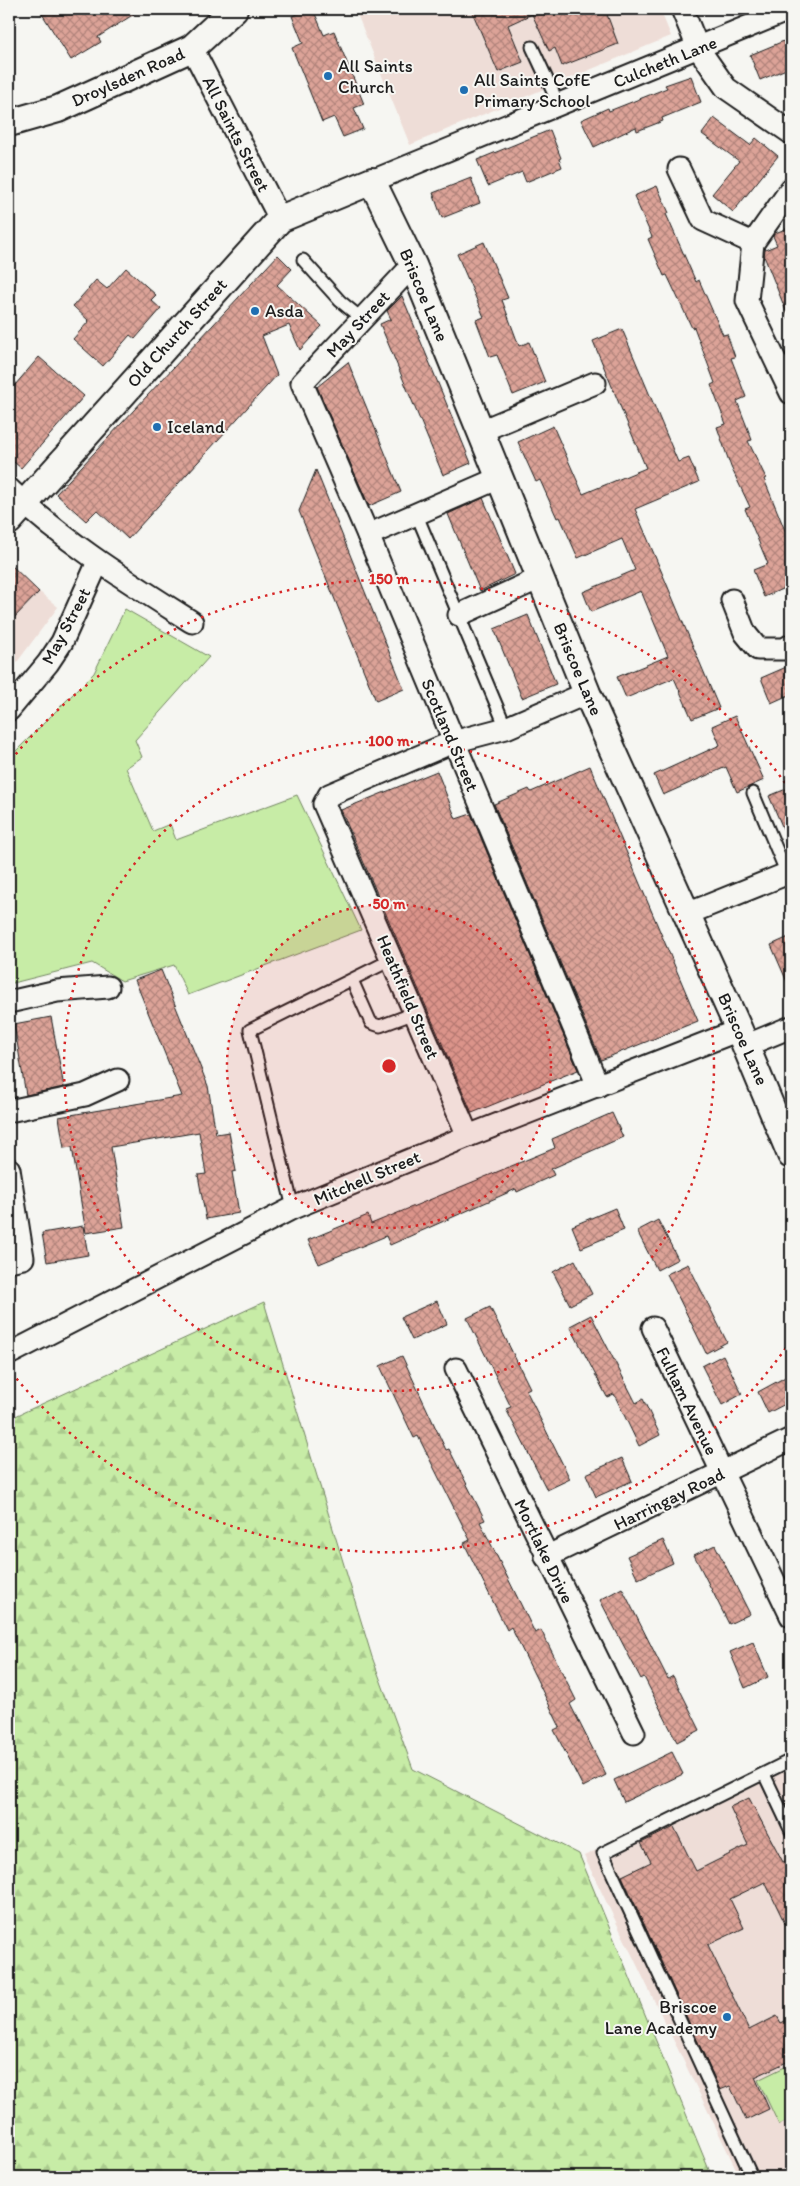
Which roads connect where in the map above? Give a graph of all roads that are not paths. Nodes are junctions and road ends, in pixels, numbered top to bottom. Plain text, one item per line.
1 (234, 9) edge
2 (682, 9) edge
3 (791, 9) edge
4 (532, 47) dead end
5 (192, 48) junction
6 (698, 48) junction
7 (558, 105) junction
8 (9, 123) edge
9 (791, 133) edge
10 (679, 170) dead end
11 (372, 181) junction
12 (791, 190) edge
13 (280, 219) junction
14 (753, 244) junction
15 (303, 260) dead end
16 (413, 265) junction
17 (362, 319) junction
18 (302, 383) joint
19 (595, 383) dead end
20 (791, 393) edge
21 (481, 431) junction
22 (500, 478) junction
23 (14, 505) edge
24 (416, 513) junction
25 (368, 534) junction
26 (98, 562) junction
27 (540, 578) junction
28 (732, 600) dead end
29 (459, 615) junction
30 (192, 622) dead end
31 (791, 645) edge
32 (587, 693) junction
33 (9, 710) edge
34 (506, 728) junction
35 (453, 742) junction
36 (753, 793) dead end
37 (789, 873) edge
38 (687, 914) junction
39 (392, 959) junction
40 (352, 980) junction
41 (108, 987) dead end
42 (9, 1002) edge
43 (415, 1013) junction
44 (791, 1027) edge
45 (742, 1038) junction
46 (118, 1080) dead end
47 (598, 1086) junction
48 (9, 1111) edge
49 (468, 1136) junction
50 (791, 1154) edge
51 (9, 1169) edge
52 (293, 1208) junction
53 (16, 1260) edge
54 (652, 1328) dead end
55 (9, 1354) edge
56 (456, 1369) dead end
57 (791, 1439) edge
58 (722, 1473) junction
59 (546, 1557) junction
60 (791, 1616) edge
61 (634, 1733) dead end
62 (791, 1760) edge
63 (764, 1774) junction
64 (791, 1831) edge
65 (752, 2177) edge

1 - 5 street, Droylsden Road
2 - 6 street
3 - 6 street, Culcheth Lane
4 - 7 lane
5 - 8 street, Droylsden Road
5 - 13 street, All Saints Street
6 - 7 street, Culcheth Lane
6 - 9 street
7 - 11 street, Culcheth Lane
10 - 14 street
11 - 13 street, Old Church Street
11 - 16 street, Briscoe Lane
12 - 14 street
13 - 23 street, Old Church Street
14 - 20 street
15 - 17 lane
16 - 17 street, May Street
16 - 21 street, Briscoe Lane
17 - 18 street, May Street
18 - 25 street, Scotland Street
19 - 21 street
21 - 22 street, Briscoe Lane
22 - 24 street
22 - 27 street, Briscoe Lane
23 - 26 street
24 - 25 street
24 - 29 lane
25 - 35 street, Scotland Street
26 - 30 street
26 - 33 street, May Street
27 - 29 street
27 - 32 street, Briscoe Lane
28 - 31 street
29 - 34 lane
32 - 34 street
32 - 38 street, Briscoe Lane
34 - 35 street
35 - 39 street, Heathfield Street
35 - 47 street, Scotland Street
36 - 37 lane
37 - 38 street
38 - 45 street, Briscoe Lane
39 - 40 lane
39 - 43 street, Heathfield Street
40 - 43 lane
40 - 52 lane
41 - 42 street
43 - 49 street, Heathfield Street
44 - 45 street, Mitchell Street
45 - 47 street, Mitchell Street
45 - 50 street, Briscoe Lane
46 - 48 street
47 - 49 street, Mitchell Street
49 - 52 street, Mitchell Street
51 - 53 street
52 - 55 street, Mitchell Street
54 - 58 street, Fulham Avenue
56 - 59 street, Mortlake Drive
57 - 58 street, Harringay Road
58 - 59 street, Harringay Road
58 - 60 street, Fulham Avenue
59 - 61 street, Mortlake Drive
62 - 63 lane
63 - 64 lane
63 - 65 lane

